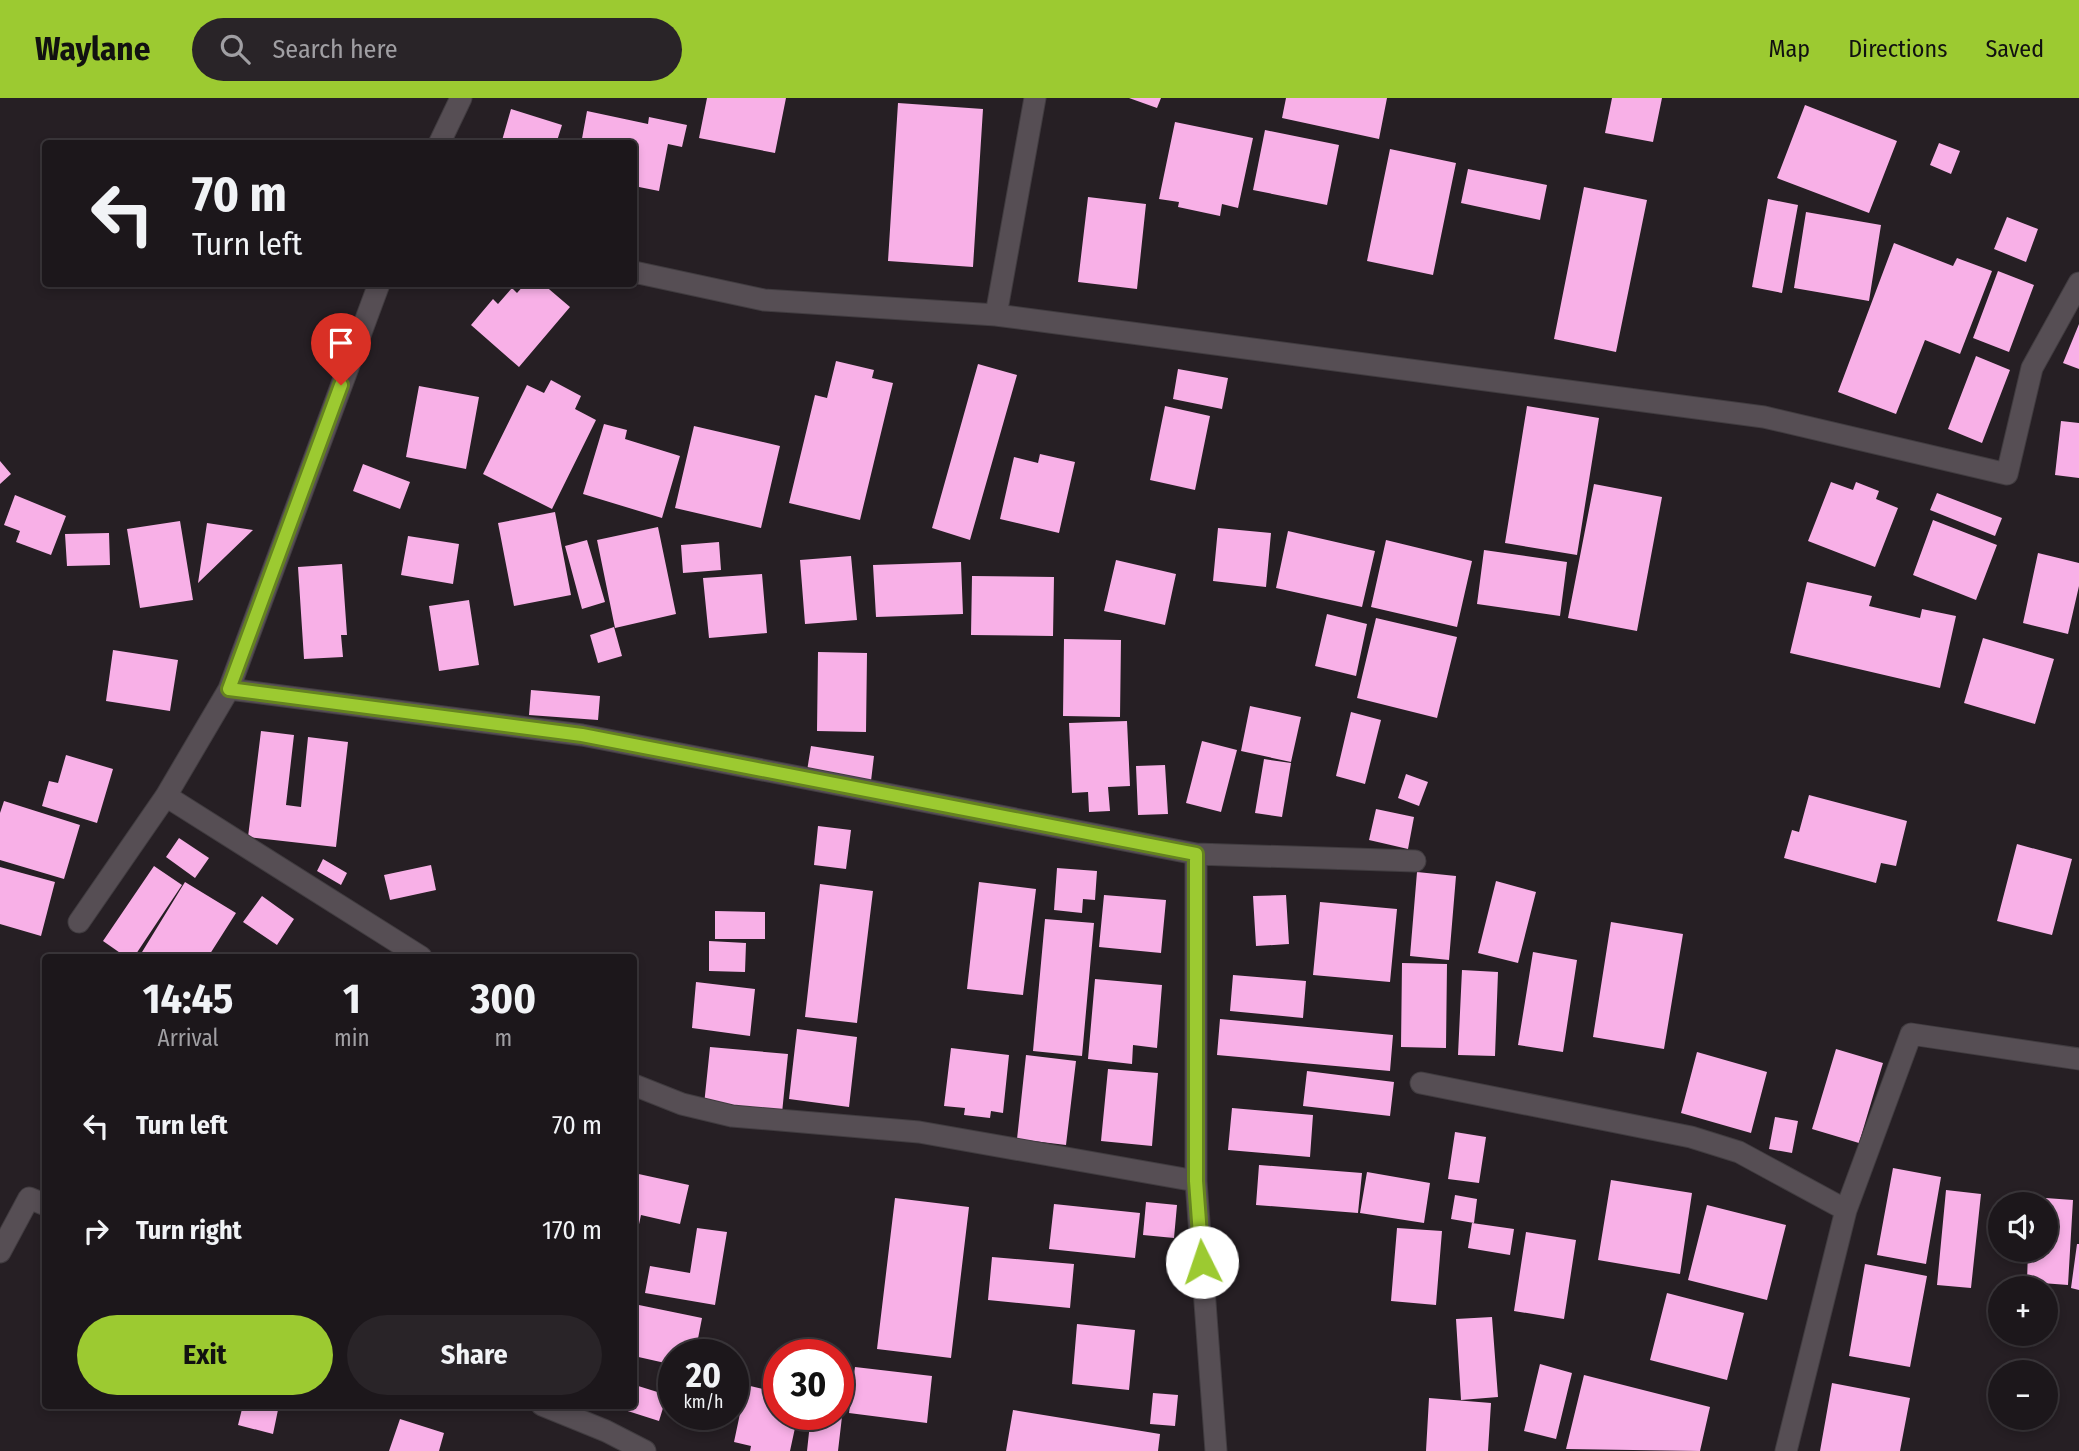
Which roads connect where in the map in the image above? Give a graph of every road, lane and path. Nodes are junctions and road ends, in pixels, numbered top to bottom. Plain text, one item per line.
1 (461, 98) edge
2 (1035, 98) edge
3 (441, 140) edge
4 (637, 273) edge
5 (2079, 283) edge
6 (378, 287) edge
7 (996, 315) junction
8 (229, 689) junction
9 (166, 796) junction
10 (1196, 854) junction
11 (1415, 861) dead end
12 (79, 922) dead end
13 (416, 954) edge
14 (2079, 1059) edge
15 (1421, 1083) dead end
16 (637, 1086) edge
17 (1196, 1181) junction
18 (42, 1203) edge
19 (1846, 1210) junction
20 (0, 1252) edge
21 (552, 1409) edge
22 (645, 1451) edge
23 (1216, 1451) edge
24 (1786, 1451) edge

1 - 3 street
2 - 7 street
4 - 7 street
5 - 7 street
6 - 8 street
8 - 9 street
8 - 10 street
9 - 12 street
9 - 13 street
10 - 11 street
10 - 17 street
14 - 19 street
15 - 19 street
16 - 17 street
17 - 23 street
18 - 20 street
19 - 24 street
21 - 22 street

